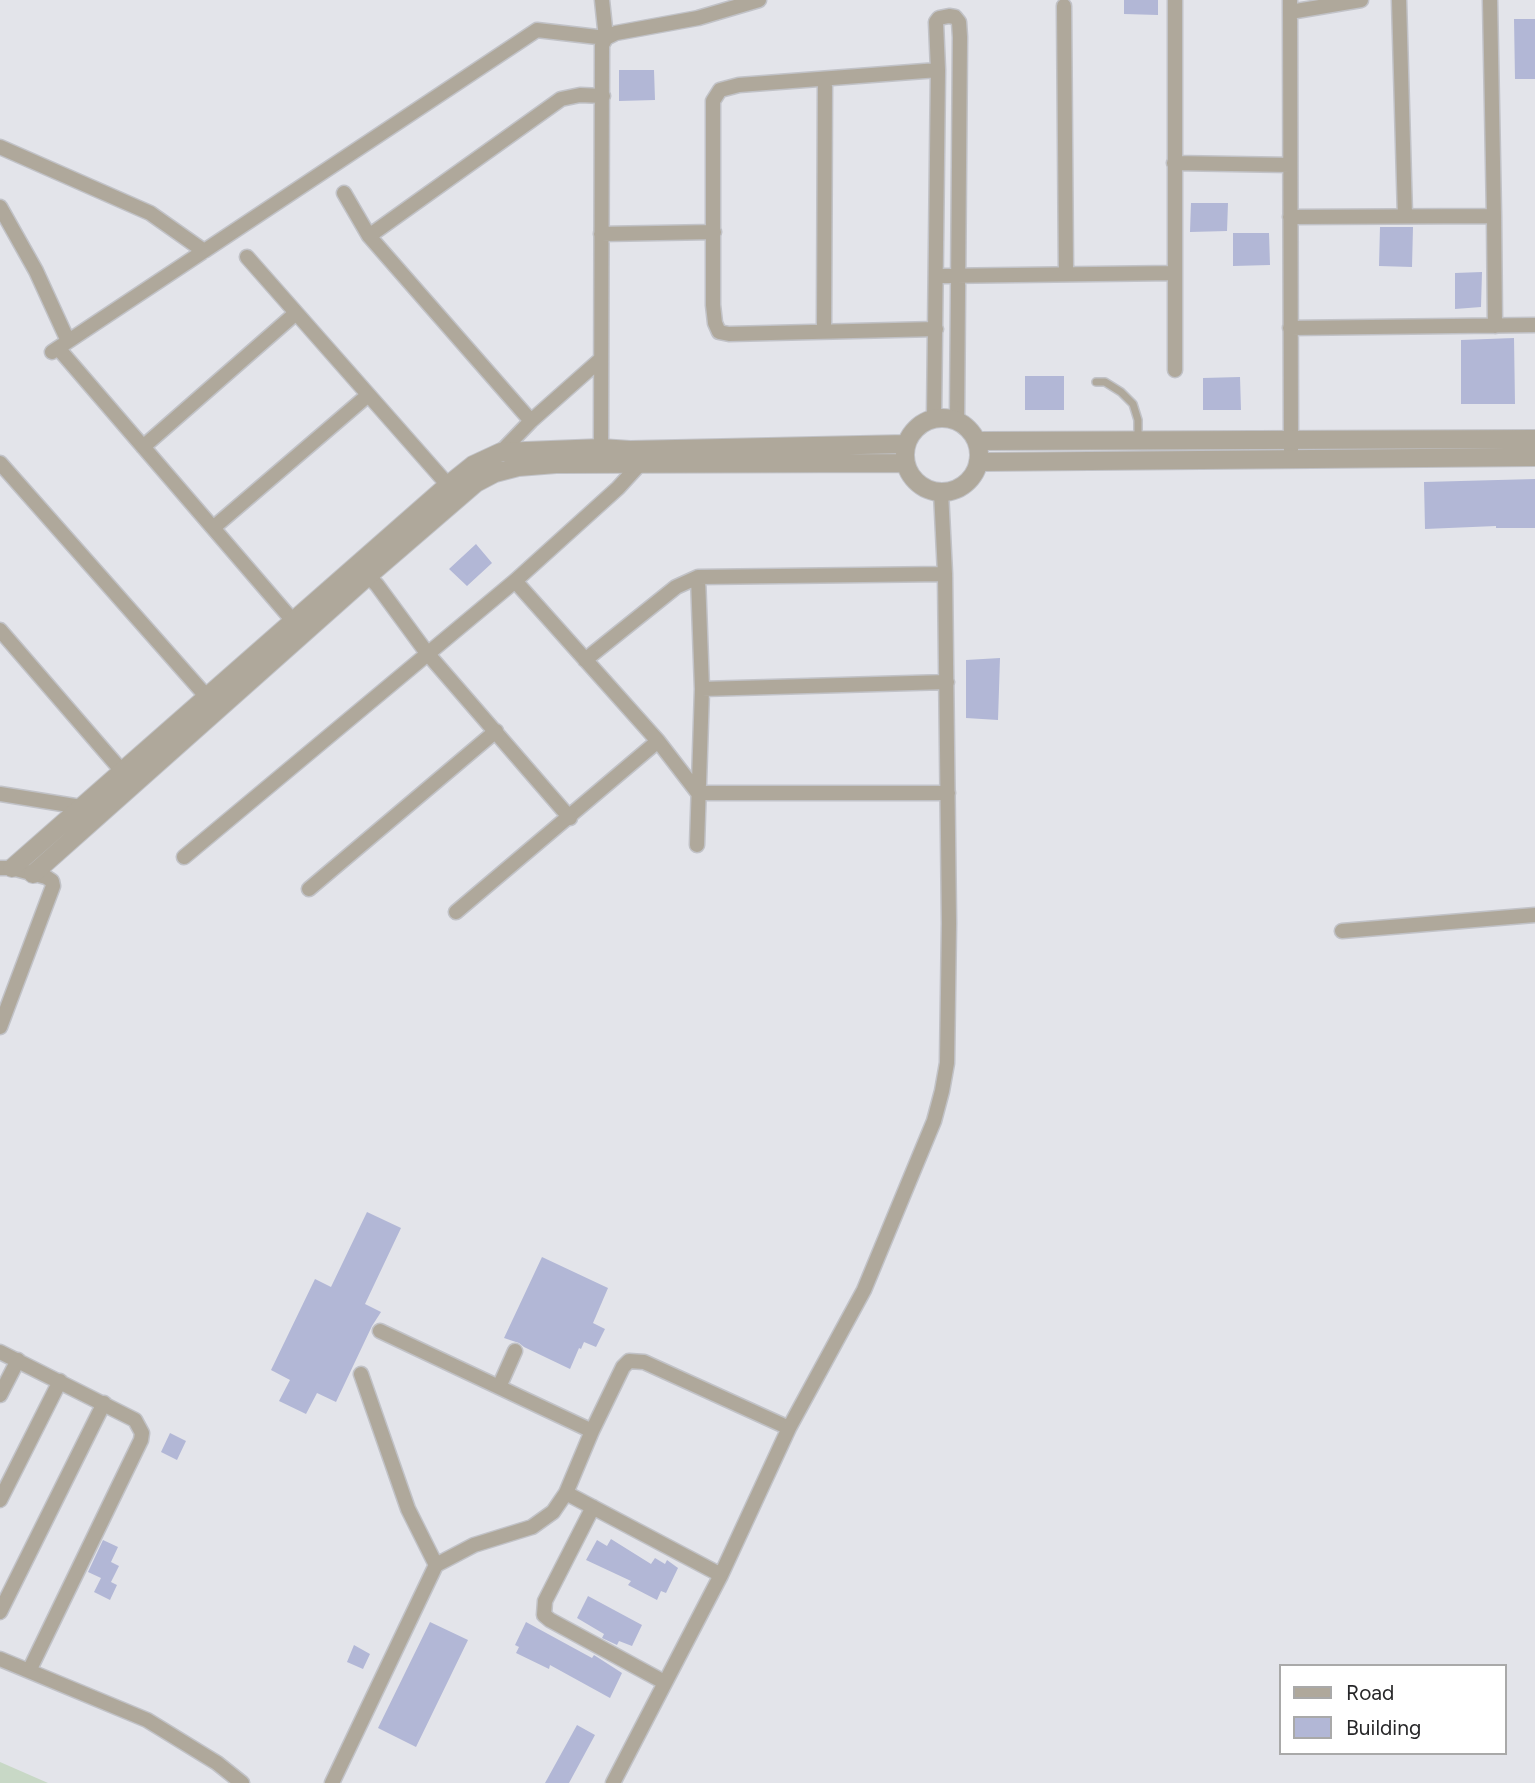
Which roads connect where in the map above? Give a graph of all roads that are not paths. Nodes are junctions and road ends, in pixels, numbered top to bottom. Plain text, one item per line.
1 (602, 0) edge
2 (759, 0) edge
3 (1175, 0) edge
4 (1361, 0) edge
5 (1399, 0) edge
6 (1490, 0) edge
7 (1064, 6) dead end
8 (1290, 6) edge
9 (606, 38) junction
10 (937, 70) junction
11 (825, 79) junction
12 (603, 96) junction
13 (0, 147) edge
14 (1174, 163) junction
15 (1290, 165) junction
16 (344, 193) dead end
17 (0, 207) edge
18 (1405, 216) junction
19 (1494, 216) junction
20 (1290, 217) junction
21 (713, 232) junction
22 (601, 234) junction
23 (369, 236) junction
24 (204, 251) junction
25 (247, 257) dead end
26 (1175, 273) junction
27 (1066, 274) junction
28 (936, 276) junction
29 (959, 276) junction
30 (296, 313) junction
31 (1535, 325) edge
32 (1495, 326) junction
33 (1290, 328) junction
34 (936, 329) junction
35 (824, 330) junction
36 (60, 347) junction
37 (601, 359) junction
38 (1175, 370) dead end
39 (1096, 382) dead end
40 (368, 396) junction
41 (934, 419) junction
42 (531, 421) junction
43 (957, 421) junction
44 (1535, 439) edge
45 (977, 441) junction
46 (1138, 441) junction
47 (906, 444) junction
48 (143, 447) junction
49 (601, 448) junction
50 (1291, 449) junction
51 (1487, 449) junction
52 (501, 452) junction
53 (1535, 457) edge
54 (978, 462) junction
55 (0, 463) edge
56 (906, 463) junction
57 (639, 465) junction
58 (505, 471) junction
59 (449, 485) junction
60 (941, 492) junction
61 (213, 528) junction
62 (945, 574) junction
63 (368, 576) junction
64 (698, 577) junction
65 (515, 581) junction
66 (294, 622) junction
67 (0, 630) edge
68 (427, 653) junction
69 (585, 660) junction
70 (947, 682) junction
71 (702, 689) junction
72 (207, 697) junction
73 (496, 731) junction
74 (658, 741) junction
75 (121, 771) junction
76 (698, 793) junction
77 (948, 793) junction
78 (0, 794) edge
79 (81, 807) junction
80 (99, 815) junction
81 (570, 817) junction
82 (697, 845) dead end
83 (184, 857) dead end
84 (6, 868) edge
85 (33, 874) junction
86 (310, 889) dead end
87 (456, 912) dead end
88 (1535, 915) edge
89 (1342, 932) dead end
90 (0, 1024) edge
91 (380, 1331) dead end
92 (515, 1351) dead end
93 (0, 1352) edge
94 (18, 1360) junction
95 (361, 1374) dead end
96 (60, 1381) junction
97 (499, 1387) junction
98 (0, 1395) edge
99 (104, 1403) junction
100 (789, 1428) junction
101 (592, 1431) junction
102 (566, 1493) junction
103 (0, 1500) edge
104 (593, 1507) junction
105 (436, 1565) junction
106 (721, 1575) junction
107 (0, 1612) edge
108 (0, 1659) edge
109 (29, 1671) junction
110 (664, 1682) junction
111 (242, 1783) edge
112 (332, 1783) edge
113 (613, 1783) edge

1 - 9 street
2 - 9 street
3 - 14 street
4 - 8 street
5 - 18 street
6 - 19 street
7 - 27 street
8 - 15 street
9 - 12 street
9 - 24 street
10 - 11 street
10 - 28 street
10 - 29 street
11 - 21 street
11 - 35 street
12 - 22 street
12 - 23 street
13 - 24 street
14 - 15 street
14 - 26 street
15 - 20 street
16 - 23 street
17 - 36 street
18 - 19 street
18 - 20 street
19 - 32 street
20 - 33 street
21 - 22 street
21 - 35 street
22 - 37 street
23 - 42 street
24 - 36 street
25 - 30 street
26 - 27 street
26 - 38 street
27 - 29 street
28 - 29 street
28 - 34 street
29 - 43 street
30 - 40 street
30 - 48 street
31 - 32 street
32 - 33 street
33 - 50 street
34 - 35 street
34 - 41 street
36 - 48 street
37 - 42 street
37 - 49 street
39 - 46 lane
40 - 59 street
40 - 61 street
41 - 43 street
41 - 47 street
42 - 52 street
43 - 45 street
44 - 51 street
45 - 46 street
45 - 54 street
46 - 50 street
47 - 49 street
47 - 56 street
48 - 61 street
49 - 52 street
50 - 51 street
50 - 54 street
51 - 53 street
52 - 58 street
52 - 59 street
54 - 60 street
55 - 72 street
56 - 57 street
56 - 60 street
57 - 58 street
57 - 65 street
58 - 63 street
59 - 66 street
60 - 62 street
61 - 66 street
62 - 64 street
62 - 70 street
63 - 68 street
63 - 80 street
64 - 69 street
64 - 71 street
65 - 68 street
65 - 69 street
66 - 72 street
67 - 75 street
68 - 73 street
68 - 83 street
69 - 74 street
70 - 71 street
70 - 77 street
71 - 76 street
72 - 75 street
73 - 81 street
73 - 86 street
74 - 76 street
74 - 81 street
75 - 79 street
76 - 77 street
76 - 82 street
77 - 100 street
78 - 79 street
79 - 80 street
79 - 84 street
80 - 85 street
81 - 87 street
84 - 85 street
85 - 90 street
88 - 89 street
91 - 97 street
92 - 97 street
93 - 94 street
94 - 96 street
94 - 98 street
95 - 105 street
96 - 99 street
96 - 103 street
97 - 101 street
99 - 107 street
99 - 109 street
100 - 101 street
100 - 106 street
101 - 102 street
102 - 104 street
102 - 105 street
104 - 106 street
104 - 110 street
105 - 112 street
106 - 110 street
108 - 109 street
109 - 111 street
110 - 113 street

